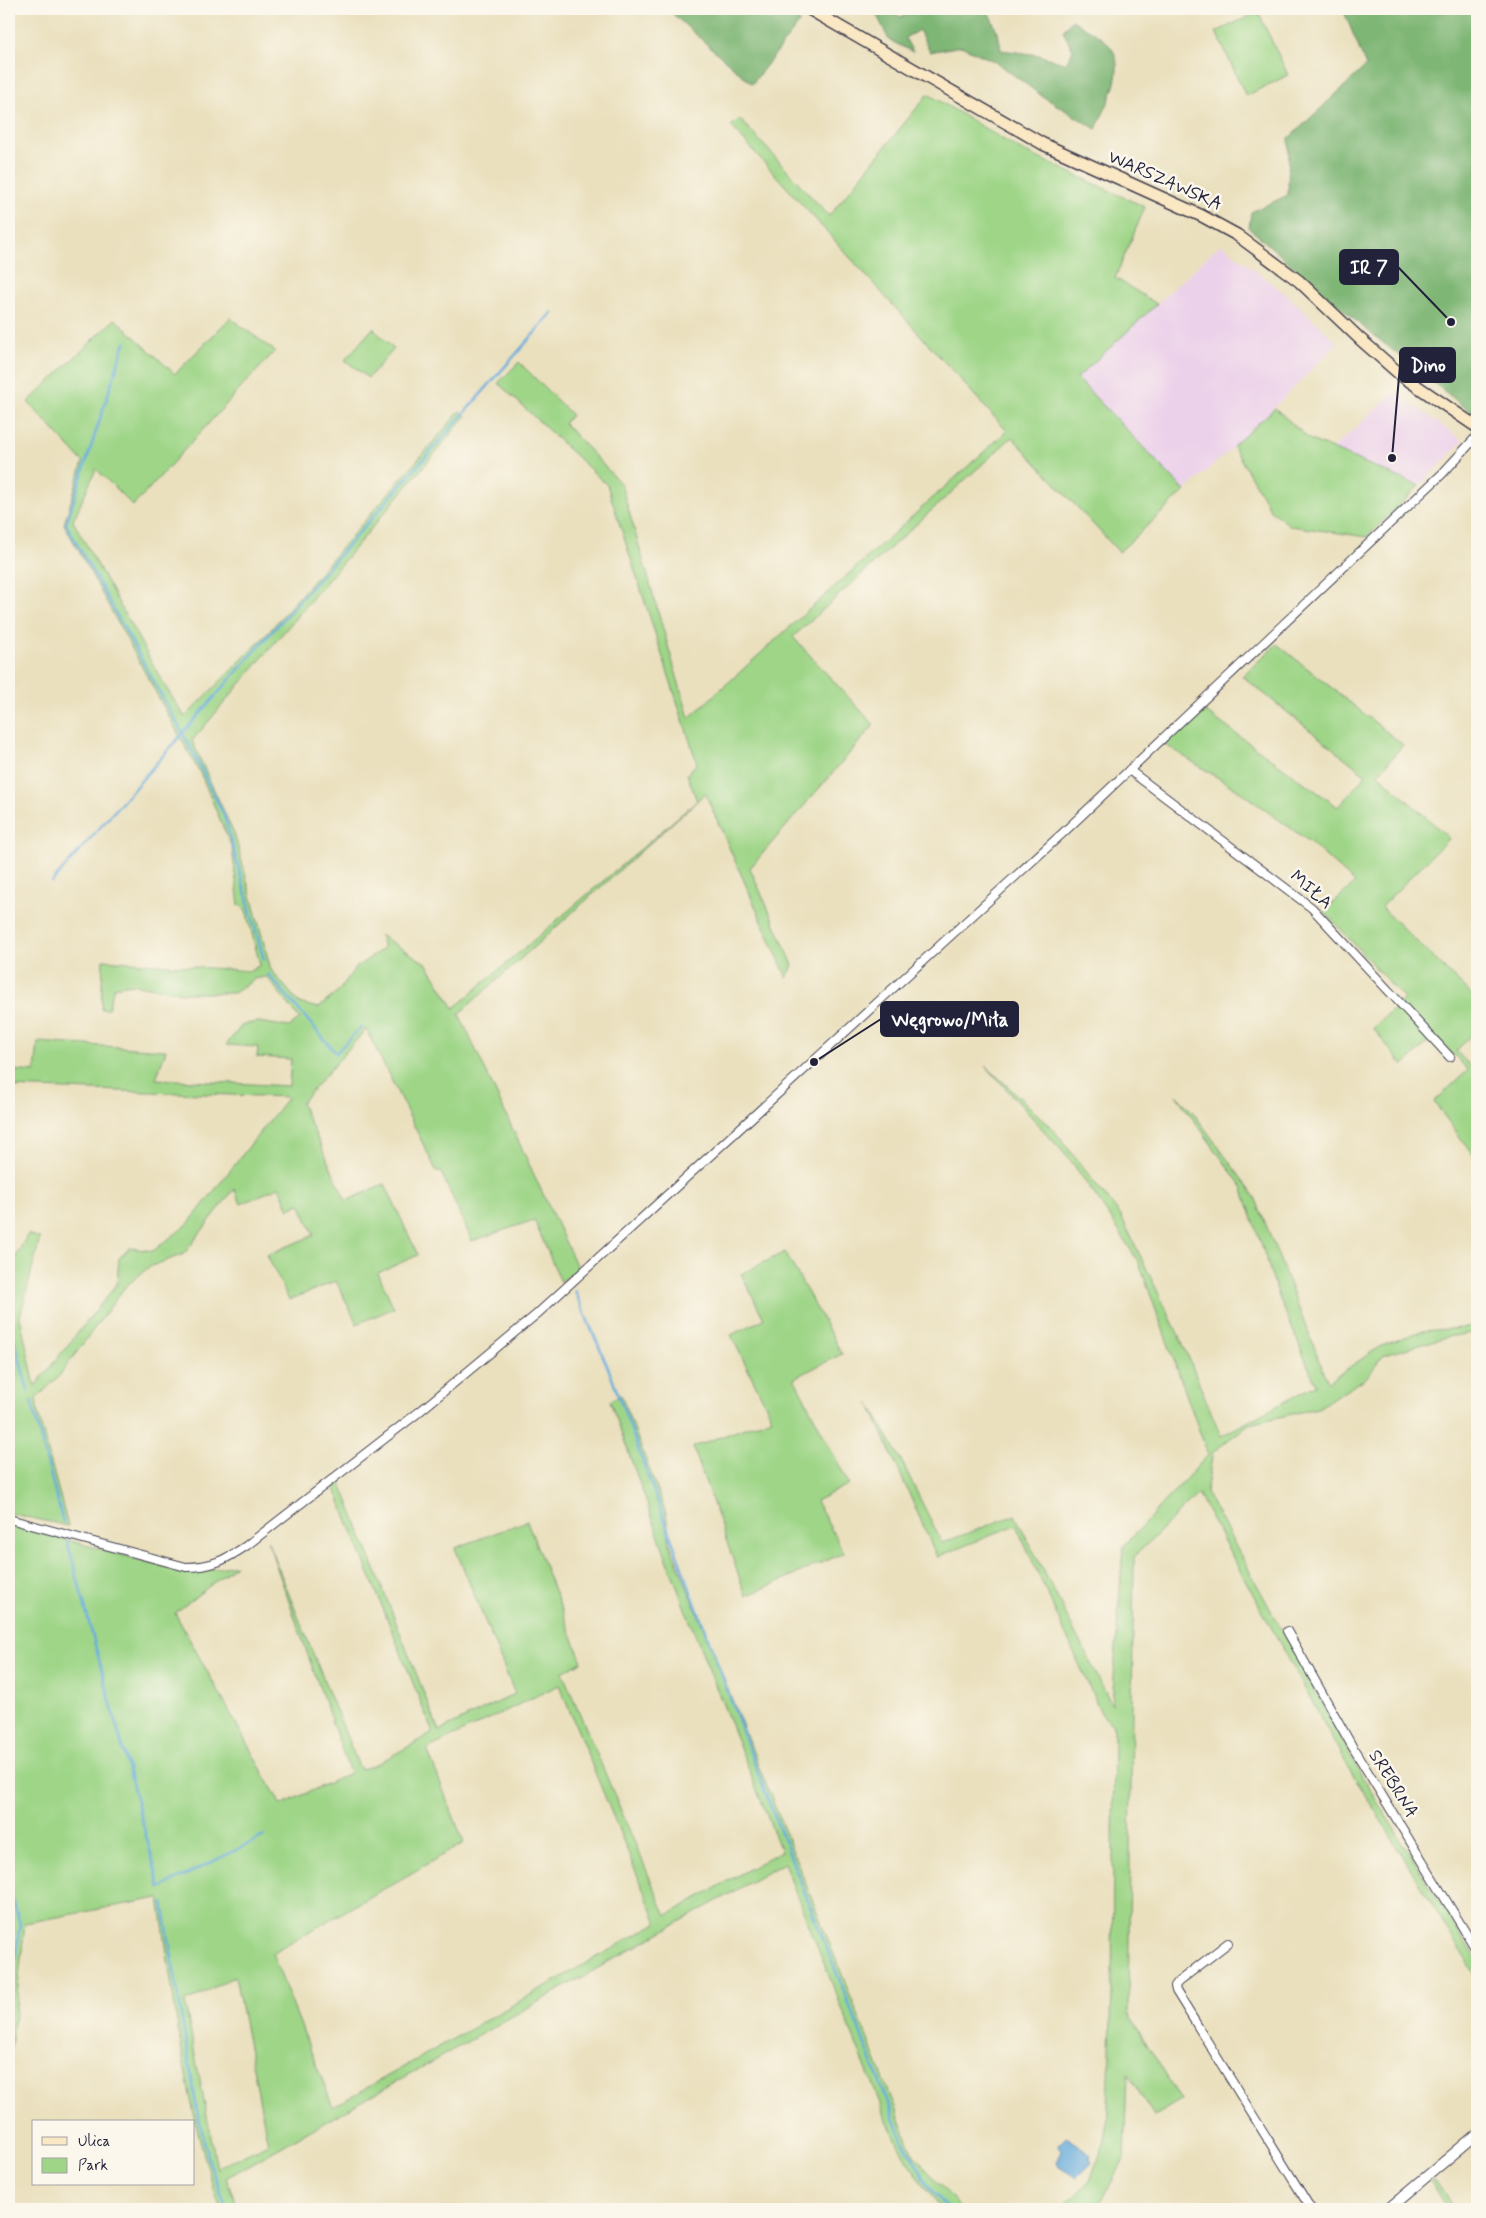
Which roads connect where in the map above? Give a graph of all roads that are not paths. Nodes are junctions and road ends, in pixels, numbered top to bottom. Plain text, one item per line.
1 (809, 9) edge
2 (1477, 427) edge
3 (1477, 436) edge
4 (1129, 770) junction
5 (1450, 1057) dead end
6 (9, 1519) edge
7 (1287, 1631) dead end
8 (1228, 1943) dead end
9 (1477, 1951) edge
10 (1477, 2134) edge
11 (1311, 2209) edge
12 (1388, 2209) edge

1 - 2 main road, WARSZAWSKA
3 - 4 street
4 - 5 street, MIŁA
4 - 6 street
7 - 9 street, SREBRNA
8 - 11 street
10 - 12 street

